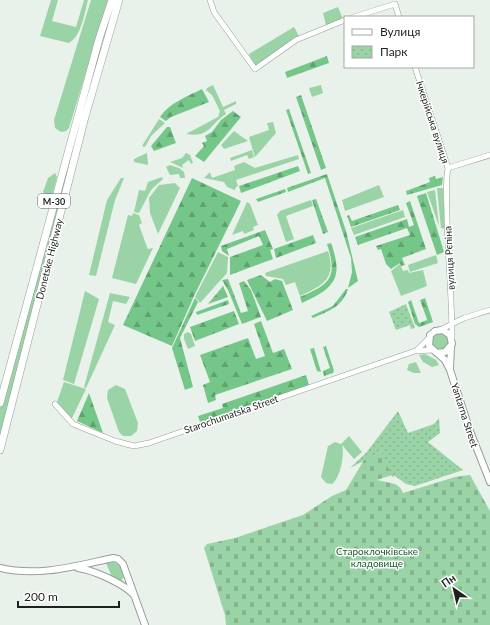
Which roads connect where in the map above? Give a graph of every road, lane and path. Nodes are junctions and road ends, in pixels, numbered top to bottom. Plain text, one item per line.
1 (112, 0) edge
2 (119, 0) edge
3 (210, 0) edge
4 (357, 16) edge
5 (399, 16) edge
6 (344, 20) edge
7 (415, 68) edge
8 (490, 155) edge
9 (448, 168) junction
10 (447, 177) joint
11 (490, 310) edge
12 (453, 324) junction
13 (440, 330) junction
14 (429, 338) junction
15 (452, 343) junction
16 (415, 351) junction
17 (435, 352) junction
18 (450, 370) junction
19 (0, 403) edge
20 (55, 404) dead end
21 (0, 450) edge
22 (490, 482) edge
23 (96, 563) junction
24 (76, 567) junction
25 (0, 568) edge
26 (98, 574) junction
27 (127, 575) junction
28 (117, 583) junction
29 (134, 596) junction
30 (145, 625) edge

1 - 19 highway, Donetske Highway / М-30
2 - 21 highway, Donetske Highway / М-30
3 - 6 street
4 - 5 street
7 - 9 street, Ічкерійська вулиця
8 - 9 street
9 - 10 street, Ічкерійська вулиця
10 - 12 street, вулиця Рєпіна
11 - 12 street, Starochumatska Street
12 - 13 street, Starochumatska Street
12 - 15 street, вулиця Рєпіна
13 - 14 main road, Starochumatska Street
13 - 15 main road
14 - 16 street, Starochumatska Street
14 - 17 main road
15 - 17 main road, Starochumatska Street
15 - 18 main road, Yantarna Street
16 - 17 street, Starochumatska Street
16 - 20 street, Starochumatska Street
17 - 18 main road, Yantarna Street
18 - 22 main road, Yantarna Street
23 - 24 main road
23 - 26 main road
23 - 27 main road
24 - 25 main road
24 - 26 main road
26 - 28 main road
27 - 28 main road
27 - 29 main road
28 - 29 main road
29 - 30 main road

